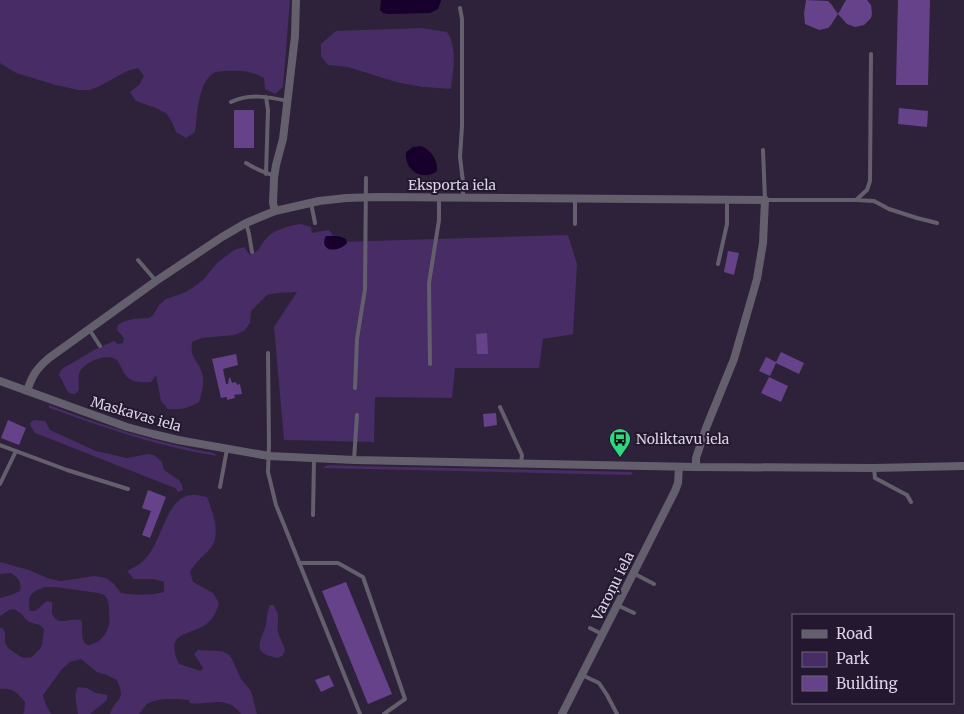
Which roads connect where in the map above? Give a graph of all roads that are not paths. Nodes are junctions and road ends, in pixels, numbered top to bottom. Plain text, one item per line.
1 (296, 0) edge
2 (460, 8) dead end
3 (871, 54) dead end
4 (266, 96) junction
5 (288, 101) junction
6 (231, 102) dead end
7 (763, 150) dead end
8 (246, 163) dead end
9 (270, 175) junction
10 (366, 178) dead end
11 (366, 198) junction
12 (439, 198) junction
13 (463, 198) junction
14 (575, 198) junction
15 (728, 199) junction
16 (765, 200) junction
17 (856, 200) junction
18 (311, 203) junction
19 (275, 211) junction
20 (246, 223) junction
21 (315, 223) dead end
22 (937, 223) dead end
23 (575, 224) dead end
24 (252, 252) dead end
25 (138, 260) dead end
26 (718, 264) dead end
27 (156, 281) junction
28 (89, 329) junction
29 (100, 346) dead end
30 (268, 353) dead end
31 (430, 364) dead end
32 (0, 382) edge
33 (355, 388) dead end
34 (27, 391) junction
35 (500, 407) dead end
36 (357, 415) dead end
37 (0, 445) edge
38 (226, 449) junction
39 (16, 451) junction
40 (269, 456) junction
41 (314, 459) junction
42 (354, 460) junction
43 (522, 464) junction
44 (964, 466) edge
45 (679, 467) junction
46 (696, 467) junction
47 (874, 468) junction
48 (0, 484) edge
49 (220, 488) dead end
50 (128, 489) dead end
51 (911, 502) dead end
52 (313, 515) dead end
53 (299, 563) junction
54 (633, 573) junction
55 (654, 584) dead end
56 (618, 605) junction
57 (634, 613) dead end
58 (590, 628) dead end
59 (602, 634) junction
60 (582, 675) junction
61 (360, 714) edge
62 (384, 714) edge
63 (562, 714) edge
64 (617, 714) edge

1 - 5 street
2 - 13 lane
3 - 17 lane
4 - 5 lane
4 - 6 lane
4 - 9 lane
5 - 9 street
7 - 16 lane
8 - 9 lane
9 - 19 street
10 - 11 lane
11 - 12 street, Eksporta iela
11 - 18 street, Eksporta iela
11 - 33 lane
12 - 13 street, Eksporta iela
12 - 31 lane
13 - 14 street, Eksporta iela
14 - 15 street, Eksporta iela
14 - 23 lane
15 - 16 street, Eksporta iela
15 - 26 lane
16 - 17 lane, Eksporta iela
16 - 46 street
17 - 22 lane, Eksporta iela
18 - 19 street, Eksporta iela
18 - 21 lane
19 - 20 street, Eksporta iela
20 - 24 lane
20 - 27 street, Eksporta iela
25 - 27 lane
27 - 28 street, Eksporta iela
28 - 29 lane
28 - 34 street, Eksporta iela
30 - 40 lane
32 - 34 street, Maskavas iela
34 - 38 street, Maskavas iela
35 - 43 lane
36 - 42 lane
37 - 39 lane
38 - 40 street, Maskavas iela
38 - 49 lane
39 - 48 lane
39 - 50 lane
40 - 41 street
40 - 53 lane
41 - 42 street
41 - 52 lane
42 - 43 street
43 - 45 street
44 - 47 street
45 - 46 street
45 - 54 street, Varoņu iela
46 - 47 street
47 - 51 lane
53 - 61 lane
53 - 62 lane
54 - 55 lane
54 - 56 street, Varoņu iela
56 - 57 lane
56 - 59 street, Varoņu iela
58 - 59 lane
59 - 60 street, Varoņu iela
60 - 63 street, Varoņu iela
60 - 64 lane

